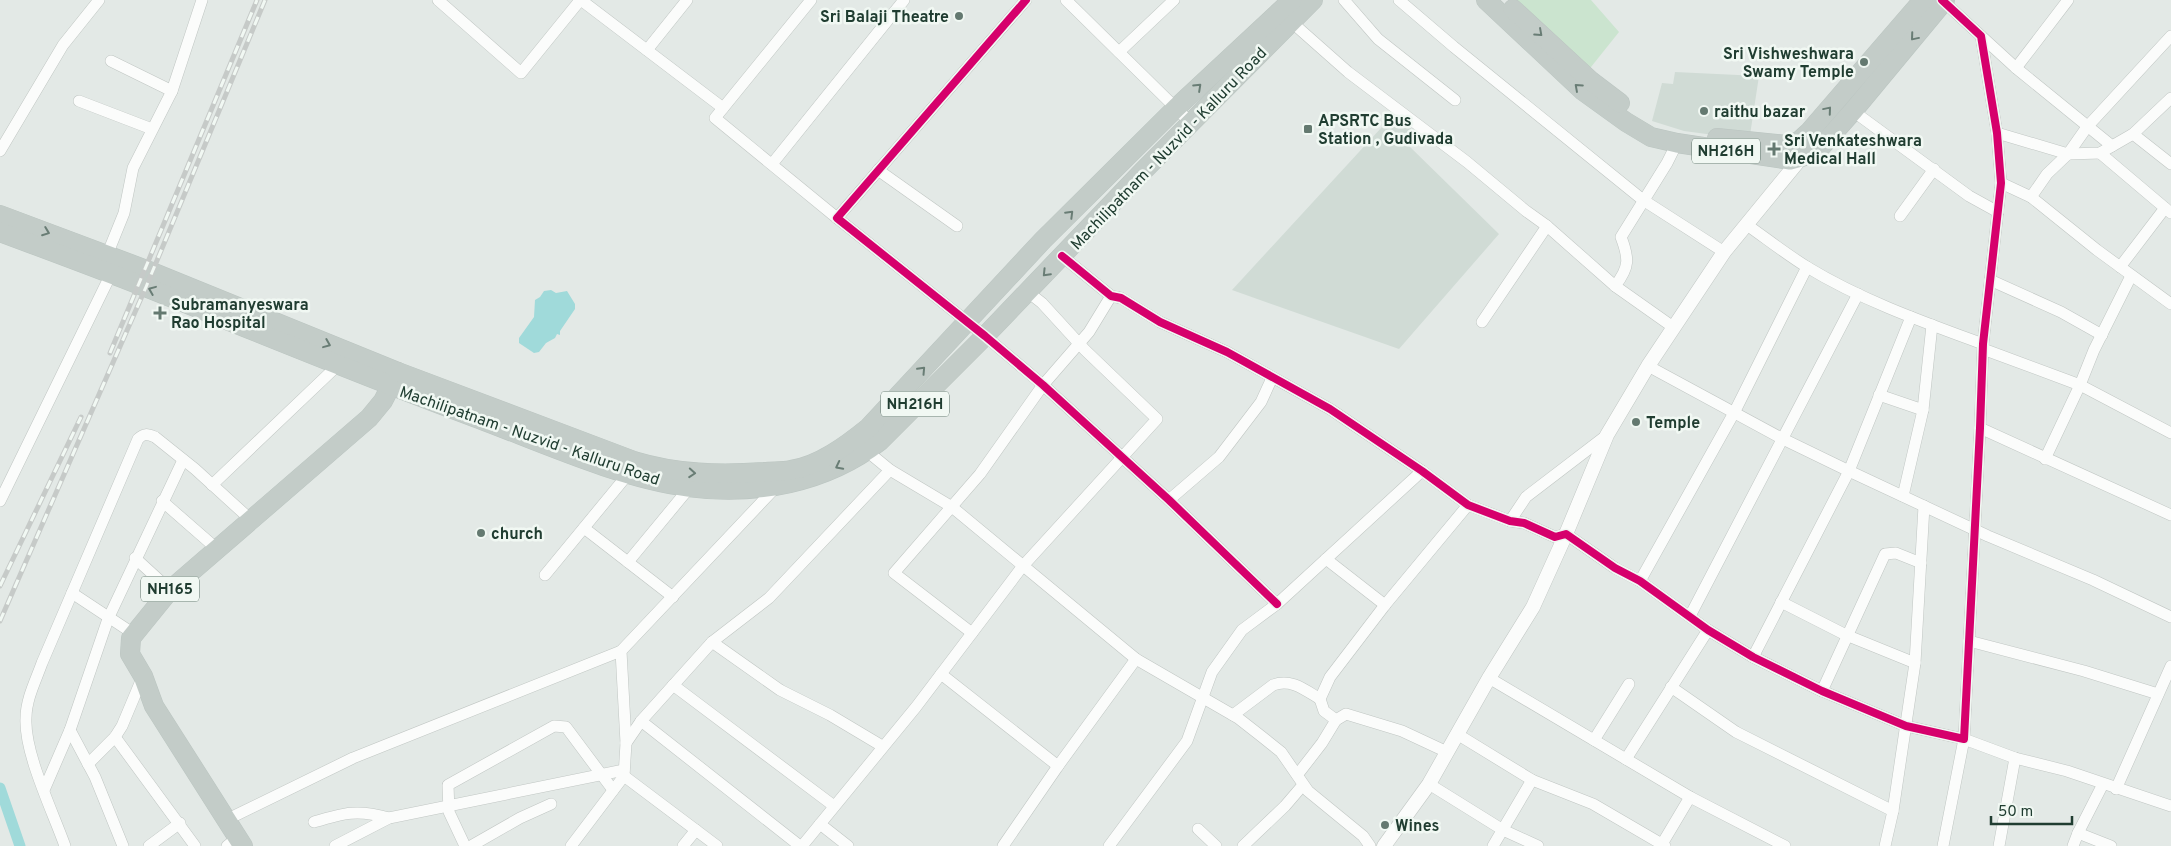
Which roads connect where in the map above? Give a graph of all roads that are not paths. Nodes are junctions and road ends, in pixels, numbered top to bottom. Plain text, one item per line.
1 (99, 0) edge
2 (202, 0) edge
3 (438, 0) edge
4 (687, 0) edge
5 (811, 0) edge
6 (904, 0) edge
7 (1026, 0) edge
8 (1066, 0) edge
9 (1174, 0) edge
10 (1312, 0) edge
11 (1344, 0) edge
12 (1399, 0) edge
13 (1486, 0) edge
14 (1503, 0) edge
15 (2068, 0) edge
16 (577, 1) edge
17 (1944, 1) edge
18 (1919, 2) edge
19 (1288, 11) edge
20 (1981, 36) junction
21 (2171, 37) edge
22 (647, 50) junction
23 (1119, 52) junction
24 (111, 61) dead end
25 (2016, 68) junction
26 (172, 91) junction
27 (2171, 98) edge
28 (1455, 100) dead end
29 (79, 101) dead end
30 (723, 108) junction
31 (1176, 108) junction
32 (1853, 112) junction
33 (1192, 124) junction
34 (2087, 126) junction
35 (152, 129) junction
36 (1997, 133) junction
37 (2133, 134) junction
38 (1677, 143) junction
39 (2112, 146) junction
40 (0, 151) edge
41 (2100, 153) junction
42 (2068, 154) junction
43 (1801, 158) junction
44 (772, 164) junction
45 (2171, 164) edge
46 (1934, 169) junction
47 (878, 170) junction
48 (2001, 183) junction
49 (2031, 197) junction
50 (1643, 200) junction
51 (2168, 211) edge
52 (1998, 212) junction
53 (0, 215) edge
54 (1900, 216) dead end
55 (836, 218) junction
56 (1747, 225) junction
57 (957, 226) dead end
58 (1548, 226) junction
59 (0, 232) edge
60 (1724, 252) junction
61 (107, 255) junction
62 (1062, 256) junction
63 (1807, 267) junction
64 (2120, 267) junction
65 (111, 274) junction
66 (2131, 276) junction
67 (1990, 280) junction
68 (1615, 286) junction
69 (1028, 292) junction
70 (1858, 294) junction
71 (1111, 296) junction
72 (2171, 304) edge
73 (1911, 317) junction
74 (967, 322) junction
75 (1482, 322) dead end
76 (1932, 325) junction
77 (1673, 327) junction
78 (2102, 334) junction
79 (985, 336) junction
80 (1079, 342) junction
81 (1983, 346) junction
82 (337, 366) junction
83 (1648, 366) junction
84 (1272, 378) junction
85 (395, 380) junction
86 (1043, 385) junction
87 (2080, 385) junction
88 (1880, 395) junction
89 (1923, 410) junction
90 (1735, 411) junction
91 (1980, 428) junction
92 (2171, 433) edge
93 (1607, 435) junction
94 (1783, 439) junction
95 (861, 445) junction
96 (1121, 459) junction
97 (2045, 459) junction
98 (183, 460) junction
99 (890, 470) junction
100 (1422, 471) junction
101 (1849, 471) junction
102 (629, 473) junction
103 (212, 485) junction
104 (776, 486) junction
105 (690, 487) junction
106 (2, 493) edge
107 (1904, 496) junction
108 (1168, 500) junction
109 (162, 501) junction
110 (1468, 505) junction
111 (1924, 506) junction
112 (952, 507) junction
113 (2171, 515) edge
114 (251, 520) junction
115 (1510, 520) junction
116 (584, 528) junction
117 (1975, 530) junction
118 (1566, 534) junction
119 (217, 549) junction
120 (135, 558) junction
121 (1326, 559) junction
122 (628, 562) junction
123 (1921, 563) junction
124 (1022, 567) junction
125 (545, 575) dead end
126 (1640, 581) junction
127 (170, 590) junction
128 (72, 593) junction
129 (672, 597) junction
130 (1781, 602) junction
131 (1277, 604) junction
132 (1385, 605) junction
133 (1690, 616) junction
134 (2171, 617) edge
135 (108, 619) junction
136 (1708, 630) junction
137 (972, 633) junction
138 (134, 634) junction
139 (1846, 635) junction
140 (1969, 641) junction
141 (712, 642) junction
142 (621, 651) junction
143 (1753, 657) junction
144 (1136, 659) junction
145 (1915, 663) junction
146 (2171, 666) edge
147 (941, 674) junction
148 (144, 676) junction
149 (1489, 678) junction
150 (673, 684) junction
151 (1629, 684) dead end
152 (1671, 687) junction
153 (1822, 690) junction
154 (2158, 694) junction
155 (1202, 696) junction
156 (1320, 699) junction
157 (1234, 715) junction
158 (1336, 720) junction
159 (642, 721) junction
160 (1906, 726) junction
161 (70, 730) junction
162 (1457, 734) junction
163 (115, 737) junction
164 (1964, 739) junction
165 (1594, 740) junction
166 (626, 743) junction
167 (882, 746) junction
168 (1447, 752) junction
169 (2015, 758) junction
170 (1626, 759) junction
171 (88, 764) junction
172 (1058, 766) junction
173 (624, 773) junction
174 (1298, 774) junction
175 (601, 775) junction
176 (1532, 780) junction
177 (1429, 784) junction
178 (2103, 784) junction
179 (1303, 785) junction
180 (2116, 789) junction
181 (44, 790) junction
182 (613, 790) junction
183 (1690, 797) junction
184 (551, 804) dead end
185 (450, 806) junction
186 (834, 806) junction
187 (2171, 806) edge
188 (1893, 811) junction
189 (389, 818) junction
190 (226, 820) junction
191 (314, 822) dead end
192 (180, 823) junction
193 (820, 824) junction
194 (1198, 829) dead end
195 (696, 830) junction
196 (1503, 830) junction
197 (2078, 833) junction
198 (236, 843) edge
199 (1664, 845) edge
200 (65, 846) edge
201 (123, 846) edge
202 (149, 846) edge
203 (195, 846) edge
204 (334, 846) edge
205 (465, 846) edge
206 (471, 846) edge
207 (571, 846) edge
208 (683, 846) edge
209 (717, 846) edge
210 (801, 846) edge
211 (848, 846) edge
212 (1003, 846) edge
213 (1109, 846) edge
214 (1216, 846) edge
215 (1243, 846) edge
216 (1370, 846) edge
217 (1384, 846) edge
218 (1493, 846) edge
219 (1538, 846) edge
220 (1785, 846) edge
221 (1885, 846) edge
222 (1943, 846) edge
223 (1999, 846) edge
224 (2073, 846) edge
225 (2112, 846) edge

1 - 40 street
2 - 26 street
3 - 16 street
4 - 22 street
5 - 30 street
6 - 44 street
7 - 47 street
8 - 23 street
9 - 23 street
10 - 19 highway, Machilipatnam - Nuzvid - Kalluru Road / NH216H
11 - 28 street
12 - 50 street
38 -> 13 highway, NH216H
14 -> 18 highway, NH216H
15 - 25 street
16 - 22 street
17 - 20 street
17 -> 32 highway, NH216H
31 -> 19 highway, Machilipatnam - Nuzvid - Kalluru Road / NH216H
19 - 33 highway, Machilipatnam - Nuzvid - Kalluru Road / NH216H
19 - 58 street
20 - 25 street
20 - 36 street
21 - 34 street
22 - 30 street
23 - 31 street
24 - 26 street
25 - 34 street
26 - 35 street
27 - 37 street
29 - 35 street
30 - 44 street
31 - 33 street
74 -> 31 highway, Machilipatnam - Nuzvid - Kalluru Road / NH216H
32 - 43 highway, NH216H
32 - 46 street
33 - 62 highway, Machilipatnam - Nuzvid - Kalluru Road / NH216H
34 - 39 street
34 - 42 street
35 - 61 street
36 - 42 street
36 - 48 street
37 - 39 street
37 - 45 street
38 - 43 highway, NH216H
38 - 50 street
39 - 41 street
41 - 42 street
41 - 51 street
42 - 49 street
43 - 56 street
44 - 55 street
46 - 52 street
46 - 54 street
47 - 55 street
47 - 57 street
48 - 49 street
48 - 52 street
49 - 64 street
50 - 60 street
50 - 68 street
51 - 64 street
52 - 67 street
53 -> 61 highway
55 - 74 street
56 - 60 street
56 - 63 street
58 - 68 street
58 - 75 street
59 - 65 highway
60 - 77 street
61 -> 85 highway
62 -> 69 highway, Machilipatnam - Nuzvid - Kalluru Road / NH216H
62 - 71 street
63 - 70 street
63 - 90 street
64 - 66 street
82 -> 65 highway
65 - 106 street
66 - 72 street
66 - 78 street
67 - 78 street
67 - 81 street
68 - 77 street
69 - 79 highway, Machilipatnam - Nuzvid - Kalluru Road / NH216H
69 - 80 street
70 - 73 street
70 - 94 street
71 - 80 street
71 - 84 street
73 - 76 street
73 - 88 street
74 - 79 street
95 -> 74 highway, Machilipatnam - Nuzvid - Kalluru Road / NH216H
76 - 81 street
76 - 89 street
77 - 83 street
78 - 87 street
79 - 86 street
79 - 95 highway, Machilipatnam - Nuzvid - Kalluru Road / NH216H
80 - 86 street
80 - 96 street
81 - 87 street
81 - 91 street
82 - 85 highway
82 - 103 street
83 - 90 street
83 - 93 street
84 - 100 street
84 - 108 street
85 -> 95 highway, Machilipatnam - Nuzvid - Kalluru Road / NH216H
85 - 102 highway, Machilipatnam - Nuzvid - Kalluru Road / NH216H
85 - 114 highway, NH165
86 - 96 street
86 - 112 street
87 - 92 street
87 - 97 street
88 - 89 street
88 - 101 street
89 - 107 street
90 - 94 street
90 - 126 street
91 - 97 street
91 - 117 street
93 - 115 street
93 - 118 street
94 - 101 street
94 - 133 street
95 - 99 street
95 -> 104 highway, Machilipatnam - Nuzvid - Kalluru Road / NH216H
96 - 108 street
96 - 124 street
97 - 113 street
98 - 103 street
98 - 109 street
98 - 128 street
99 - 112 street
99 - 141 street
100 - 110 street
100 - 121 street
101 - 107 street
101 - 130 street
102 - 105 highway, Machilipatnam - Nuzvid - Kalluru Road / NH216H
102 - 116 street
103 - 114 street
104 - 105 highway, Machilipatnam - Nuzvid - Kalluru Road / NH216H
104 - 129 street
105 - 122 street
107 - 111 street
108 - 131 street
109 - 119 street
109 - 120 street
110 - 115 street
110 - 132 street
111 - 117 street
111 - 123 street
112 - 124 street
112 - 137 street
114 - 119 highway, NH165
115 - 118 street
116 - 122 street
116 - 125 street
117 - 134 street
117 - 140 street
118 - 126 street
118 - 149 street
119 - 127 highway, NH165
120 - 127 street
120 - 135 street
121 - 131 street
121 - 132 street
122 - 129 street
123 - 139 street
123 - 145 street
124 - 137 street
124 - 144 street
126 - 133 street
127 - 138 highway, NH165
128 - 135 street
128 - 181 street
129 - 142 street
130 - 139 street
130 - 143 street
131 - 155 street
132 - 156 street
133 - 136 street
135 - 138 street
135 - 161 street
136 - 143 street
136 - 152 street
137 - 147 street
138 - 148 highway
139 - 145 street
139 - 153 street
140 - 154 street
140 - 164 street
141 - 150 street
141 - 167 street
142 - 166 street
142 - 190 street
143 - 153 street
144 - 155 street
144 - 172 street
145 - 160 street
146 - 154 street
147 - 167 street
147 - 172 street
148 - 163 street
148 - 190 highway
149 - 162 street
149 - 165 street
150 - 159 street
150 - 186 street
151 - 165 street
152 - 170 street
152 - 188 street
153 - 160 street
154 - 180 street
155 - 157 street
155 - 213 street
156 - 157 street
156 - 158 street
157 - 174 street
158 - 168 street
158 - 174 street
159 - 166 street
159 - 210 street
160 - 164 street
160 - 188 street
161 - 171 street
161 - 181 street
162 - 168 street
162 - 176 street
163 - 171 street
163 - 192 street
164 - 169 street
164 - 222 street
165 - 170 street
166 - 173 street
167 - 186 street
168 - 177 street
169 - 178 street
169 - 223 street
170 - 183 street
171 - 201 street
172 - 212 street
173 - 175 street
173 - 182 street
173 - 195 street
174 - 179 street
175 - 182 street
175 - 185 street
175 - 185 street
176 - 196 street
176 - 199 street
177 - 196 street
177 - 217 street
178 - 180 street
178 - 197 street
179 - 215 street
179 - 216 street
180 - 187 street
181 - 200 street
182 - 207 street
183 - 199 street
183 - 220 street
184 - 206 street
185 - 189 street
185 - 205 street
186 - 193 street
188 - 221 street
189 - 191 street
189 - 204 street
190 - 198 highway
192 - 202 street
192 - 203 street
193 - 210 street
193 - 211 street
194 - 214 street
195 - 208 street
195 - 209 street
196 - 218 street
196 - 219 street
197 - 224 street
197 - 225 street

